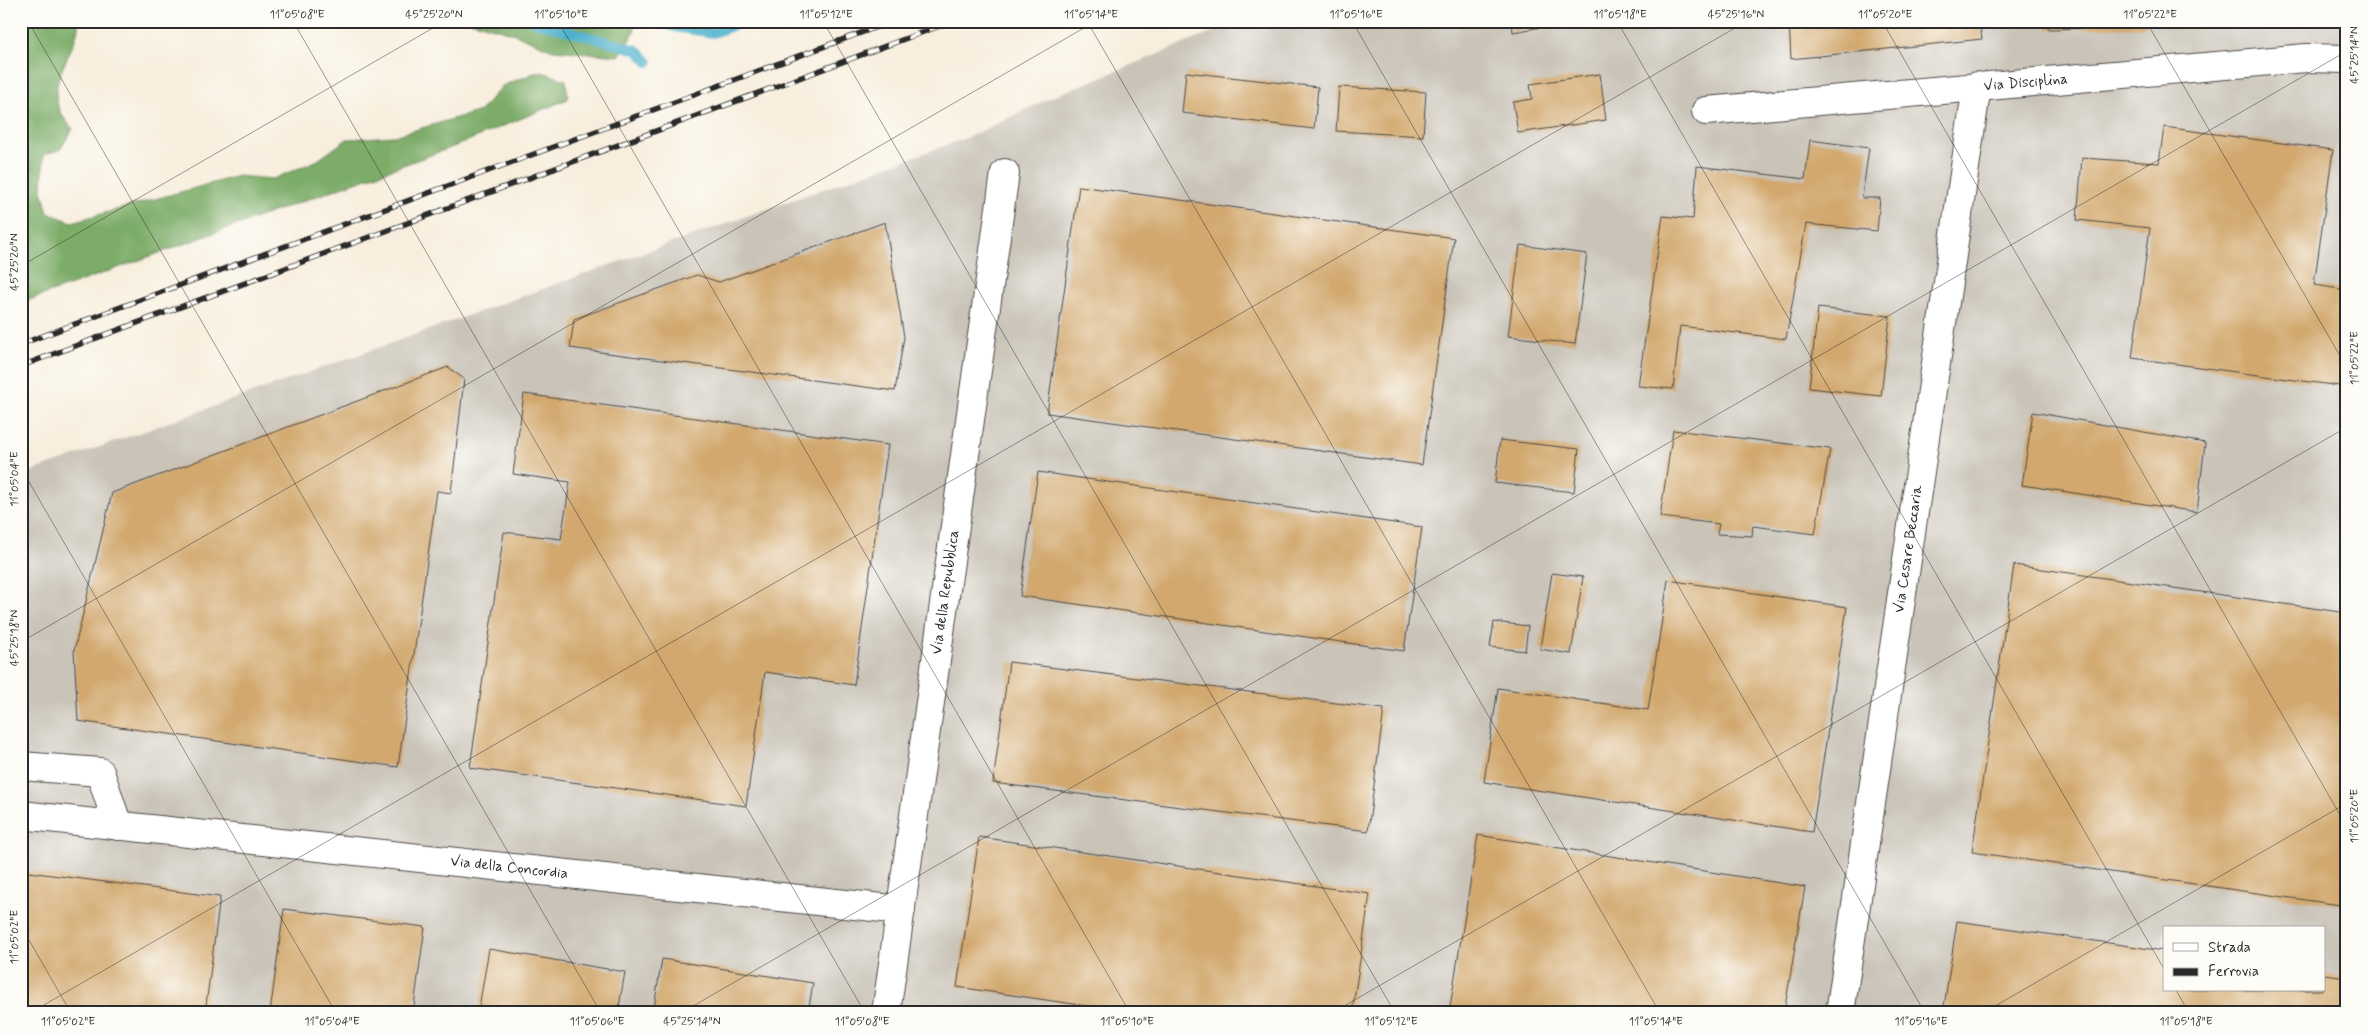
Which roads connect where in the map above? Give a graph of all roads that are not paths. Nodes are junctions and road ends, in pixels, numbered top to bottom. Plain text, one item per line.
1 (2347, 59) edge
2 (1978, 86) junction
3 (1706, 111) dead end
4 (1005, 173) dead end
5 (21, 766) edge
6 (21, 815) edge
7 (118, 826) junction
8 (901, 910) junction
9 (886, 1013) edge
10 (1840, 1013) edge

1 - 2 street, Via Disciplina
2 - 3 street, Via Disciplina
2 - 10 street, Via Cesare Beccaria
4 - 8 street, Via della Repubblica
5 - 7 street
6 - 7 street, Via della Concordia
7 - 8 street, Via della Concordia
8 - 9 street, Via della Repubblica

